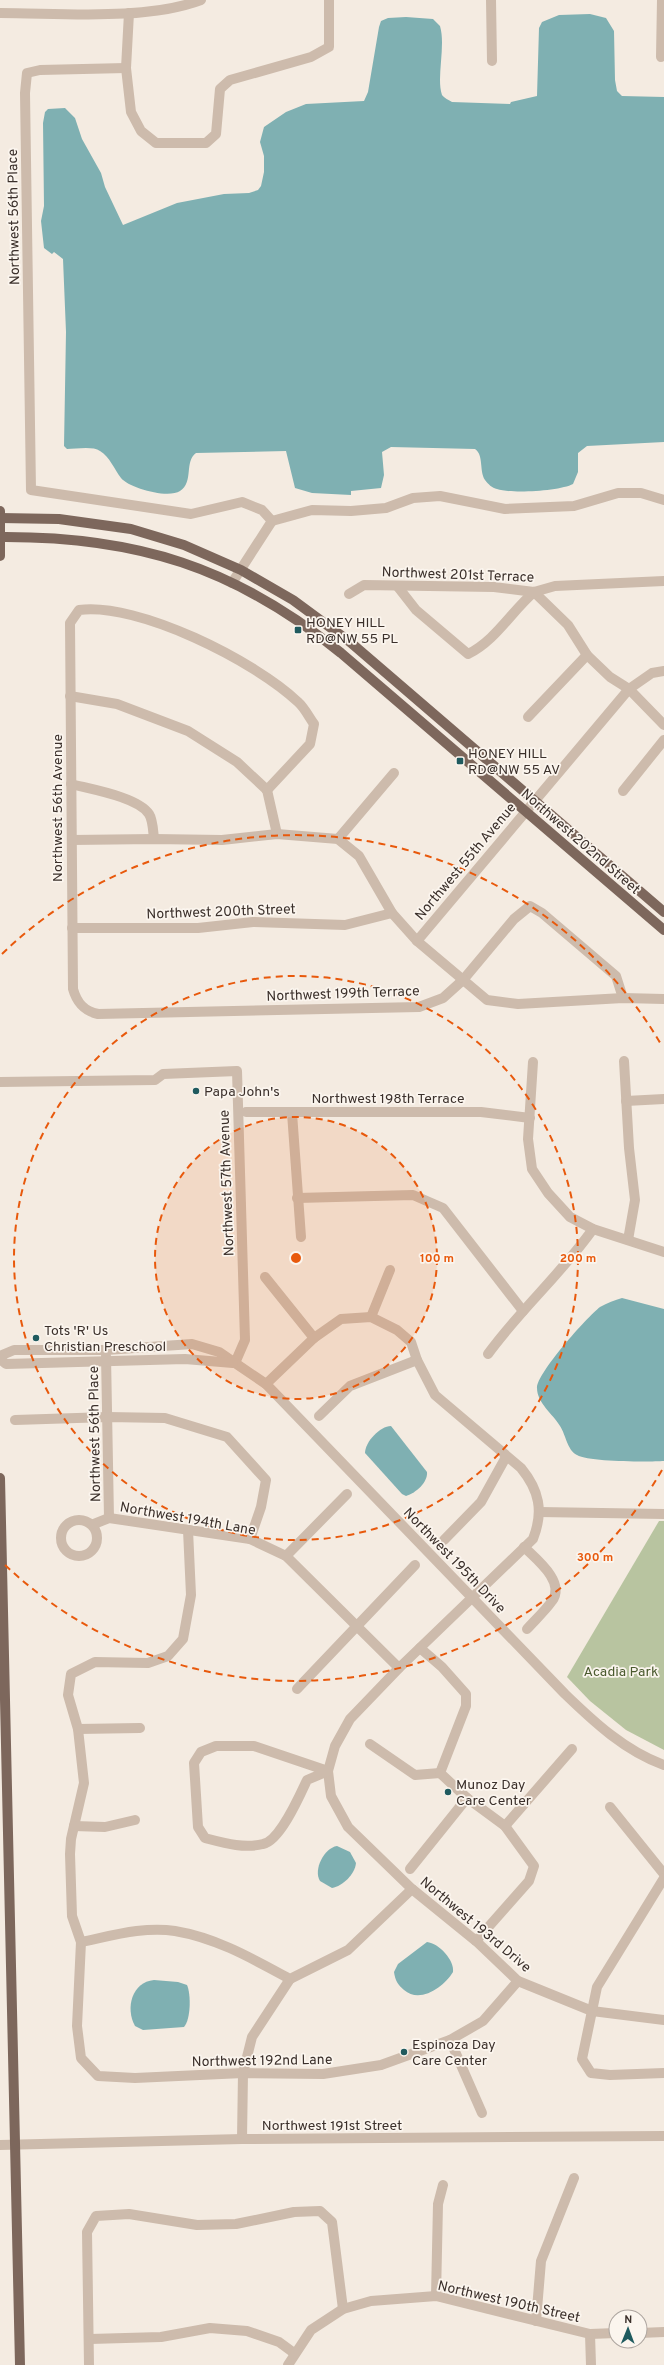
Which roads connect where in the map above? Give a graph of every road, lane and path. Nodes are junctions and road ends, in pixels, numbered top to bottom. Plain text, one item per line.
1 (201, 0) edge
2 (329, 0) edge
3 (492, 0) edge
4 (662, 0) edge
5 (0, 13) edge
6 (129, 13) junction
7 (661, 58) dead end
8 (492, 61) dead end
9 (126, 68) junction
10 (664, 500) edge
11 (0, 511) edge
12 (0, 518) edge
13 (272, 521) junction
14 (0, 537) edge
15 (0, 556) edge
16 (241, 570) junction
17 (664, 581) edge
18 (232, 582) junction
19 (398, 586) junction
20 (534, 592) junction
21 (349, 594) dead end
22 (587, 655) junction
23 (664, 671) edge
24 (629, 689) junction
25 (70, 696) junction
26 (528, 717) dead end
27 (664, 725) edge
28 (664, 740) edge
29 (394, 773) dead end
30 (71, 784) junction
31 (267, 790) junction
32 (623, 791) dead end
33 (535, 800) junction
34 (526, 811) junction
35 (277, 834) junction
36 (154, 839) junction
37 (338, 839) junction
38 (72, 840) junction
39 (664, 912) edge
40 (392, 913) junction
41 (72, 928) junction
42 (664, 930) edge
43 (417, 941) junction
44 (463, 980) junction
45 (624, 998) junction
46 (664, 999) edge
47 (82, 1006) joint
48 (624, 1061) dead end
49 (533, 1062) dead end
50 (0, 1082) edge
51 (664, 1099) edge
52 (626, 1101) junction
53 (246, 1112) dead end
54 (292, 1113) junction
55 (530, 1118) junction
56 (297, 1198) junction
57 (593, 1229) junction
58 (301, 1237) dead end
59 (628, 1240) junction
60 (664, 1252) edge
61 (390, 1270) dead end
62 (265, 1277) dead end
63 (523, 1311) junction
64 (371, 1317) junction
65 (314, 1338) junction
66 (106, 1350) junction
67 (488, 1354) dead end
68 (0, 1356) edge
69 (0, 1359) edge
70 (417, 1360) junction
71 (106, 1362) junction
72 (235, 1363) junction
73 (266, 1384) junction
74 (319, 1416) dead end
75 (108, 1417) junction
76 (15, 1420) dead end
77 (506, 1457) junction
78 (0, 1478) edge
79 (348, 1494) dead end
80 (539, 1512) junction
81 (664, 1514) edge
82 (109, 1518) junction
83 (94, 1524) dead end
84 (188, 1530) junction
85 (250, 1539) junction
86 (444, 1540) dead end
87 (524, 1548) junction
88 (286, 1556) junction
89 (415, 1565) dead end
90 (472, 1597) junction
91 (357, 1627) junction
92 (527, 1629) dead end
93 (420, 1648) junction
94 (398, 1668) junction
95 (297, 1689) dead end
96 (140, 1728) dead end
97 (78, 1729) junction
98 (370, 1744) dead end
99 (572, 1749) dead end
100 (664, 1765) edge
101 (328, 1771) junction
102 (440, 1773) junction
103 (467, 1798) junction
104 (610, 1807) dead end
105 (135, 1820) dead end
106 (74, 1826) junction
107 (505, 1826) junction
108 (410, 1869) dead end
109 (664, 1874) edge
110 (664, 1878) edge
111 (412, 1889) junction
112 (476, 1941) junction
113 (81, 1942) junction
114 (290, 1979) junction
115 (518, 1981) junction
116 (592, 2011) junction
117 (664, 2020) edge
118 (450, 2040) junction
119 (243, 2073) junction
120 (664, 2073) edge
121 (482, 2113) dead end
122 (664, 2136) edge
123 (242, 2139) junction
124 (14, 2144) junction
125 (0, 2145) edge
126 (574, 2178) dead end
127 (443, 2185) dead end
128 (436, 2296) junction
129 (343, 2309) junction
130 (536, 2321) junction
131 (664, 2332) edge
132 (608, 2333) edge
133 (648, 2333) edge
134 (590, 2334) junction
135 (90, 2339) junction
136 (294, 2353) junction
137 (20, 2365) edge
138 (90, 2365) edge
139 (288, 2365) edge
140 (591, 2365) edge

1 - 6 street
2 - 9 street
3 - 8 street
4 - 7 street
5 - 6 street
6 - 9 street
9 - 13 street, Northwest 56th Place
10 - 13 street
11 - 12 main road
12 - 14 main road
12 - 16 main road, Northwest 202nd Street
13 - 16 street
14 - 15 main road
14 - 18 main road, Northwest 202nd Street
16 - 18 street
16 - 33 main road, Northwest 202nd Street
17 - 20 street, Northwest 201st Terrace
18 - 34 main road, Northwest 202nd Street
19 - 20 street, Northwest 201st Terrace
19 - 20 street
19 - 21 street, Northwest 201st Terrace
20 - 22 street
22 - 24 street
22 - 26 street
23 - 24 street, Northwest 55th Avenue
24 - 27 street
24 - 33 street, Northwest 55th Avenue
25 - 30 street, Northwest 56th Avenue
25 - 31 street
25 - 31 street, Northwest 56th Avenue
28 - 32 street
29 - 37 street
30 - 36 street
30 - 38 street, Northwest 56th Avenue
31 - 35 street
33 - 34 street, Northwest 55th Avenue
33 - 39 main road, Northwest 202nd Street
34 - 42 main road, Northwest 202nd Street
34 - 43 street, Northwest 55th Avenue
35 - 36 street
35 - 37 street
36 - 38 street
37 - 40 street
38 - 41 street, Northwest 56th Avenue
40 - 41 street, Northwest 200th Street
40 - 43 street
41 - 47 street, Northwest 56th Avenue
43 - 44 street
44 - 45 street
44 - 45 street, Northwest 199th Terrace
44 - 47 street, Northwest 199th Terrace
45 - 46 street
48 - 52 street
49 - 55 street
50 - 72 street, Northwest 57th Avenue
51 - 52 street
52 - 59 street
53 - 54 street, Northwest 198th Terrace
54 - 55 street, Northwest 198th Terrace
54 - 56 street
55 - 57 street
56 - 58 street
56 - 63 street
57 - 59 street
57 - 63 street
59 - 60 street
61 - 64 street
62 - 65 street
63 - 67 street
64 - 65 street
64 - 70 street
65 - 73 street
66 - 68 street, Northwest 195th Drive
66 - 71 street, Northwest 56th Place
66 - 72 street, Northwest 195th Drive
69 - 71 street, Northwest 195th Drive
70 - 74 street
70 - 77 street
71 - 72 street, Northwest 195th Drive
71 - 75 street, Northwest 56th Place
72 - 73 street, Northwest 195th Drive
73 - 90 street, Northwest 195th Drive
75 - 76 street
75 - 82 street, Northwest 56th Place
75 - 85 street
77 - 80 street
77 - 86 street
78 - 124 main road
79 - 88 street
80 - 81 street
80 - 87 street
82 - 83 street, Northwest 194th Lane
82 - 84 street, Northwest 194th Lane
84 - 85 street, Northwest 194th Lane
84 - 97 street
85 - 88 street, Northwest 194th Lane
87 - 90 street
87 - 92 street
88 - 91 street, Northwest 194th Lane
89 - 91 street
90 - 93 street
90 - 100 street, Northwest 195th Drive
91 - 94 street, Northwest 194th Lane
91 - 95 street
93 - 94 street
93 - 102 street
94 - 101 street
96 - 97 street
97 - 106 street
98 - 102 street
99 - 107 street
101 - 101 street
101 - 111 street, Northwest 193rd Drive
102 - 103 street
103 - 107 street
103 - 108 street
104 - 109 street
105 - 106 street
106 - 113 street
107 - 112 street
110 - 116 street
111 - 112 street, Northwest 193rd Drive
111 - 114 street
112 - 115 street, Northwest 193rd Drive
113 - 114 street
113 - 119 street, Northwest 192nd Lane
114 - 119 street
115 - 116 street, Northwest 193rd Drive
115 - 118 street, Northwest 192nd Lane
116 - 117 street, Northwest 193rd Drive
116 - 120 street
118 - 119 street, Northwest 192nd Lane
118 - 121 street
119 - 123 street
122 - 123 street, Northwest 191st Street
123 - 124 street, Northwest 191st Street
124 - 125 street, Northwest 191st Street
124 - 137 main road
126 - 130 street
127 - 128 street
128 - 129 street, Northwest 190th Street
128 - 130 street, Northwest 190th Street
129 - 135 street
129 - 136 street, Northwest 190th Street
130 - 134 street, Northwest 190th Street
131 - 133 street
132 - 134 street, Northwest 190th Street
134 - 140 street
135 - 136 street
135 - 138 street
136 - 139 street

